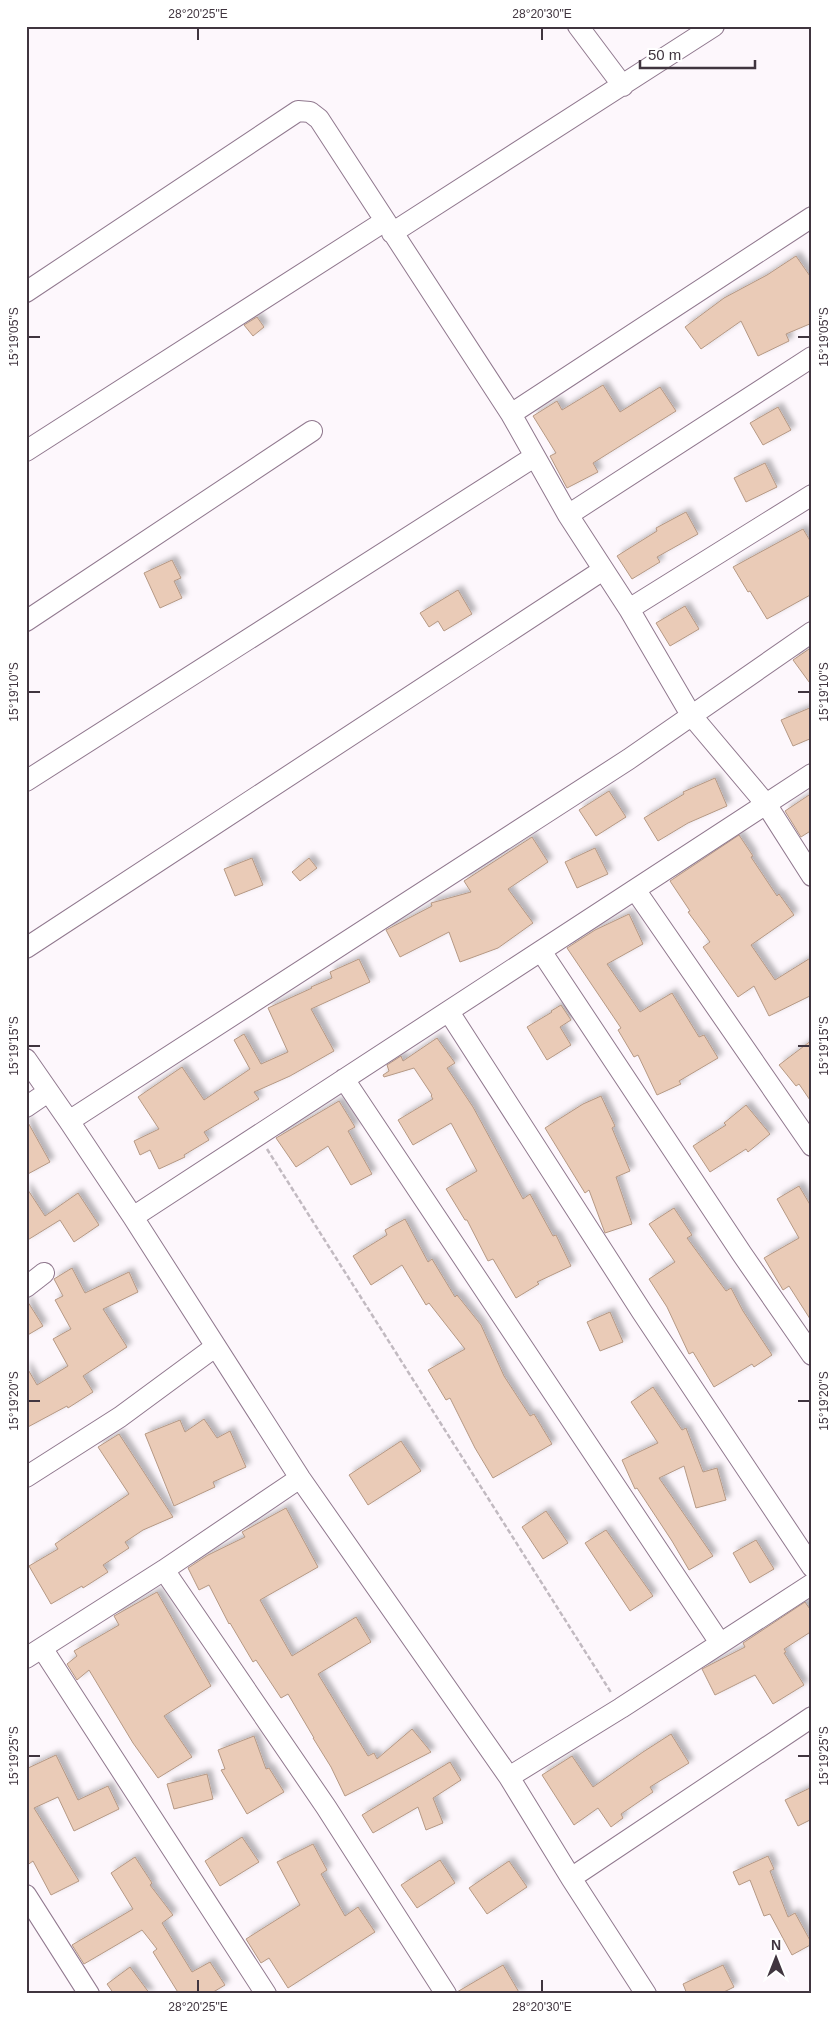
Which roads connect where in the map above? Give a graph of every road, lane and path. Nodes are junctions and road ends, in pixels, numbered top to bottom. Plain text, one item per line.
1 (578, 26) edge
2 (714, 26) edge
3 (623, 86) junction
4 (812, 217) edge
5 (388, 227) junction
6 (26, 292) edge
7 (812, 357) edge
8 (510, 414) junction
9 (312, 431) dead end
10 (26, 451) edge
11 (534, 457) junction
12 (812, 495) edge
13 (568, 515) junction
14 (604, 570) junction
15 (629, 609) junction
16 (26, 621) edge
17 (812, 632) edge
18 (691, 715) junction
19 (812, 774) edge
20 (26, 781) edge
21 (766, 804) junction
22 (812, 876) edge
23 (636, 891) junction
24 (26, 948) edge
25 (541, 952) junction
26 (448, 1012) junction
27 (26, 1059) edge
28 (344, 1080) junction
29 (48, 1092) junction
30 (26, 1107) edge
31 (70, 1121) junction
32 (258, 1134) junction
33 (812, 1146) edge
34 (133, 1217) junction
35 (44, 1273) dead end
36 (26, 1287) edge
37 (216, 1347) junction
38 (812, 1355) edge
39 (26, 1477) edge
40 (300, 1478) junction
41 (812, 1567) edge
42 (164, 1570) junction
43 (812, 1584) edge
44 (720, 1642) junction
45 (34, 1653) edge
46 (621, 1708) junction
47 (812, 1717) edge
48 (508, 1777) junction
49 (570, 1878) junction
50 (26, 1896) edge
51 (89, 1994) edge
52 (266, 1994) edge
53 (446, 1994) edge
54 (646, 1994) edge

1 - 3 street
2 - 3 street
3 - 5 street
4 - 8 street
5 - 6 street
5 - 8 street
5 - 10 street
7 - 13 street
8 - 11 street
9 - 16 street
11 - 13 street
11 - 20 street
12 - 15 street
13 - 14 street
14 - 15 street
14 - 24 street
15 - 18 street
17 - 18 street
18 - 21 street
18 - 31 street
19 - 21 street
21 - 22 street
21 - 23 street
23 - 25 street
23 - 33 street
25 - 26 street
25 - 38 street
26 - 28 street
26 - 41 street
27 - 29 street
28 - 32 street
28 - 44 street
29 - 30 street
29 - 31 street
31 - 34 street
32 - 34 street
32 - 46 path
34 - 37 street
35 - 36 street
37 - 39 street
37 - 40 street
40 - 42 street
40 - 48 street
42 - 45 street
42 - 53 street
43 - 44 street
44 - 46 street
45 - 52 street
46 - 48 street
47 - 49 street
48 - 49 street
49 - 54 street
50 - 51 street

